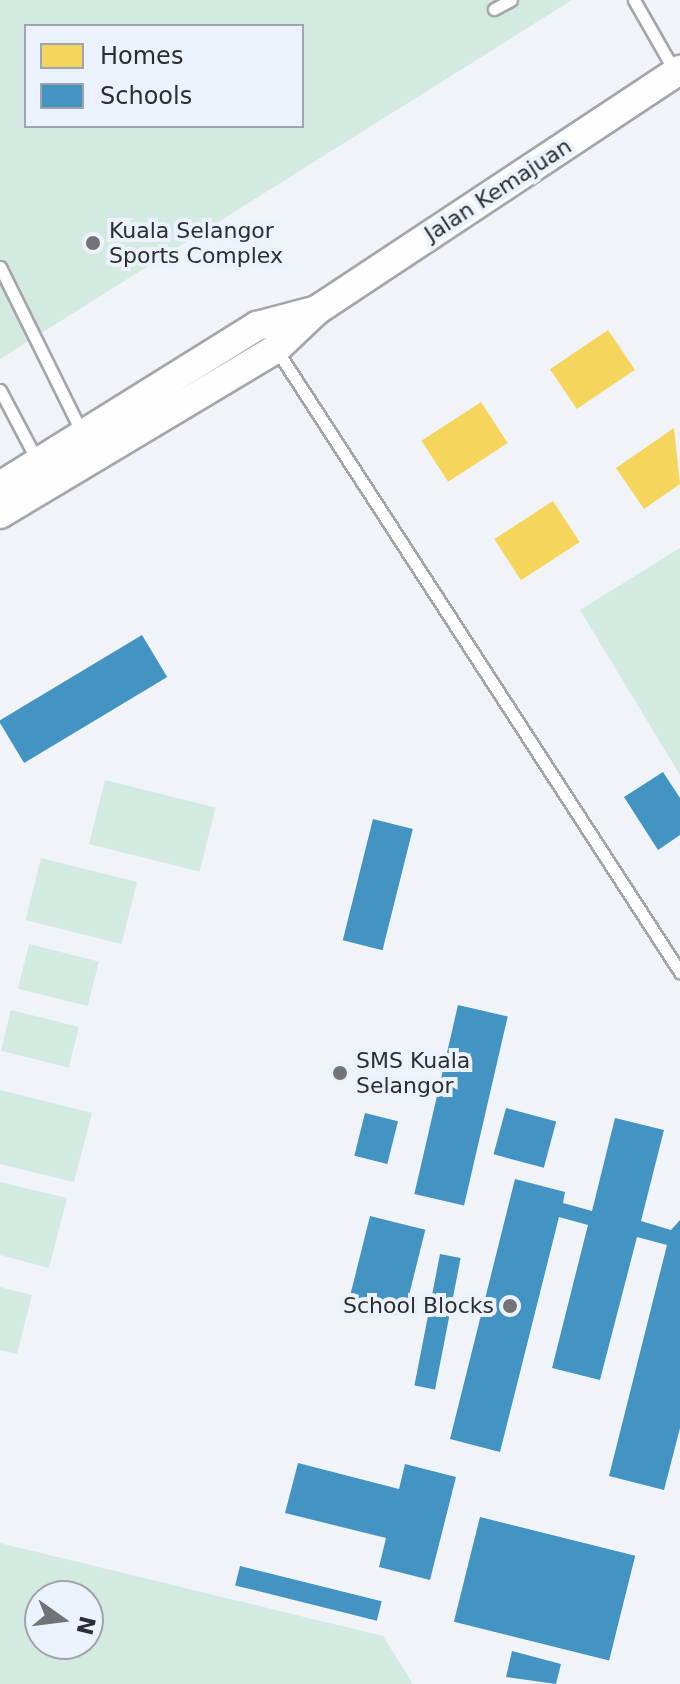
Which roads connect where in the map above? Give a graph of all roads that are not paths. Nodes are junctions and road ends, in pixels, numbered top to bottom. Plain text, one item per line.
1 (511, 0) edge
2 (634, 0) edge
3 (494, 9) dead end
4 (678, 71) edge
5 (0, 267) edge
6 (317, 310) junction
7 (257, 326) junction
8 (276, 349) junction
9 (0, 390) edge
10 (89, 445) junction
11 (47, 471) junction
12 (0, 486) edge
13 (0, 514) edge
14 (680, 972) edge

1 - 3 lane
2 - 4 lane
4 - 6 street, Jalan Kemajuan
5 - 10 lane
6 - 7 street, Jalan Kemajuan
6 - 8 street, Jalan Kemajuan
7 - 8 lane
7 - 10 street, Jalan Kemajuan
8 - 10 street, Jalan Kemajuan
8 - 14 lane
9 - 11 lane
10 - 11 street, Jalan Kemajuan
11 - 12 street, Jalan Kemajuan
11 - 13 street, Jalan Kemajuan

